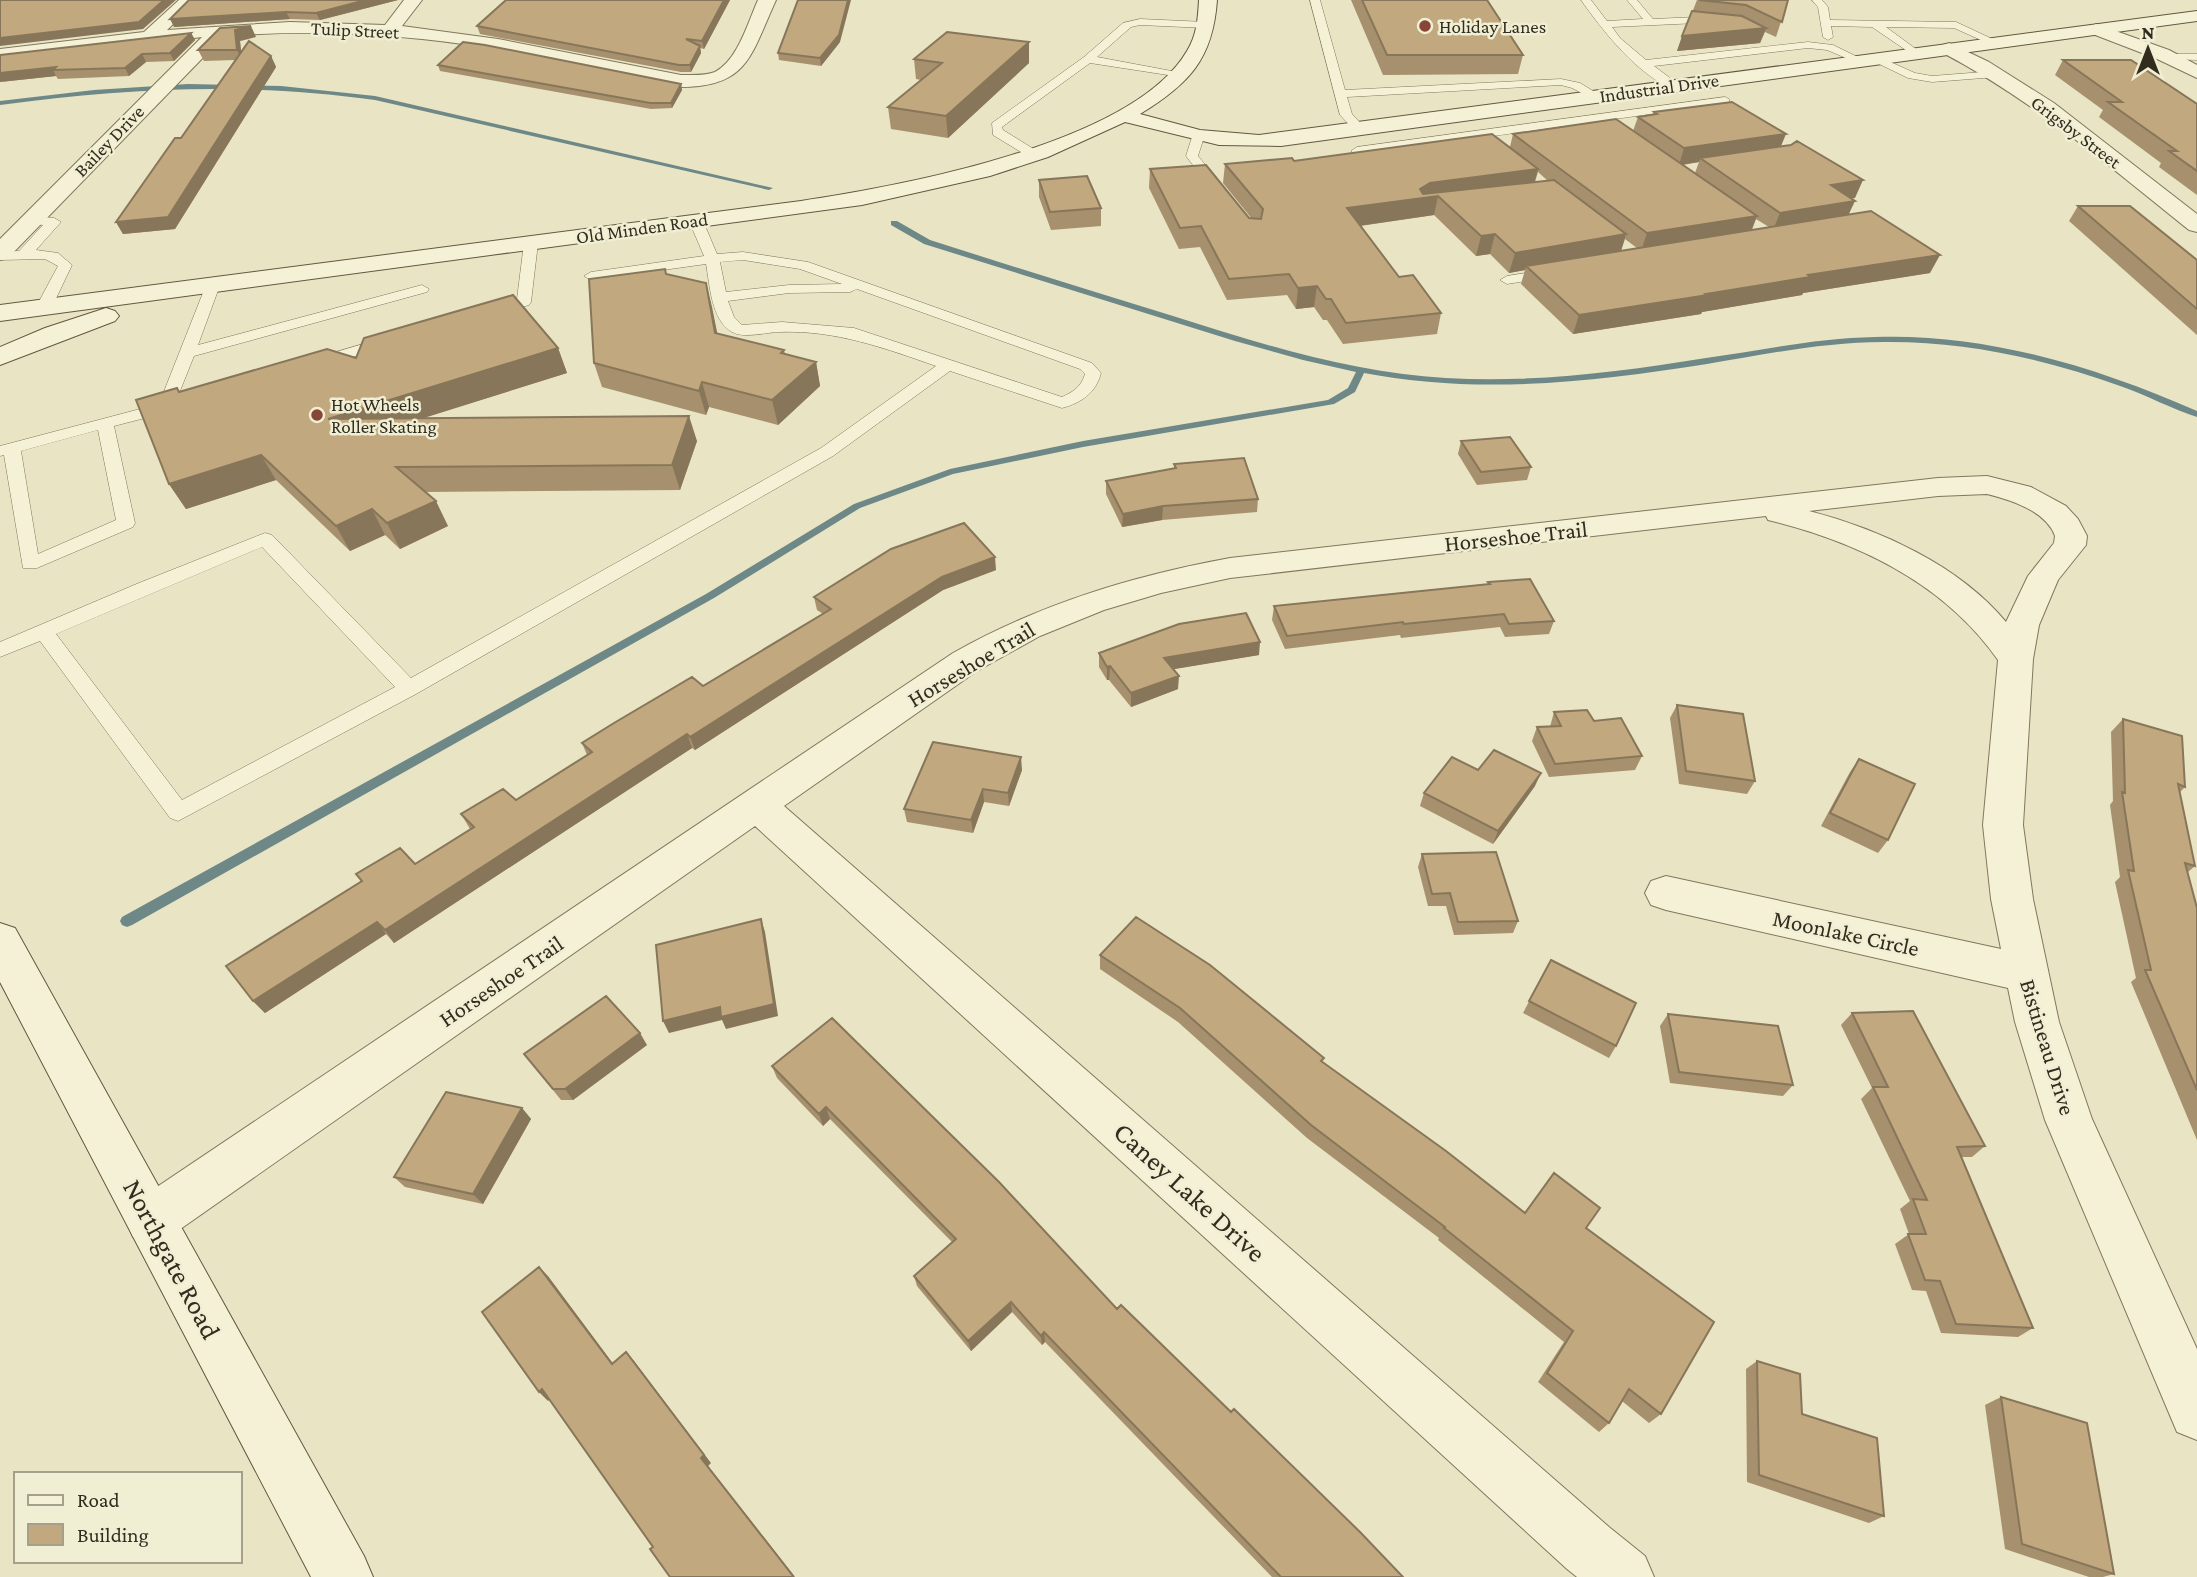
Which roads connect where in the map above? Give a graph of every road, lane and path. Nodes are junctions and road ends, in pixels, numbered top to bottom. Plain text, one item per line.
1 (188, 0) edge
2 (413, 0) edge
3 (767, 0) edge
4 (1208, 0) edge
5 (1315, 0) edge
6 (1586, 0) edge
7 (1632, 0) edge
8 (1652, 0) edge
9 (1817, 0) edge
10 (1643, 12) junction
11 (2193, 18) edge
12 (1826, 23) junction
13 (1604, 24) junction
14 (1652, 24) junction
15 (1730, 24) edge
16 (1875, 24) junction
17 (1206, 25) junction
18 (2096, 29) junction
19 (219, 30) junction
20 (390, 30) junction
21 (151, 35) junction
22 (1762, 37) edge
23 (1996, 43) junction
24 (1829, 47) junction
25 (1784, 48) junction
26 (1949, 49) junction
27 (1916, 54) junction
28 (0, 55) edge
29 (2171, 57) junction
30 (2197, 57) edge
31 (1088, 58) junction
32 (1868, 60) junction
33 (1644, 64) junction
34 (2197, 72) edge
35 (1996, 74) junction
36 (1177, 75) junction
37 (1674, 86) junction
38 (1340, 94) junction
39 (1597, 97) junction
40 (1572, 100) junction
41 (1725, 101) edge
42 (1122, 115) junction
43 (1452, 117) junction
44 (1598, 117) junction
45 (1360, 129) junction
46 (1619, 131) edge
47 (1198, 137) junction
48 (1482, 139) junction
49 (1357, 151) edge
50 (1033, 154) junction
51 (1230, 205) edge
52 (32, 220) junction
53 (696, 221) junction
54 (2197, 225) edge
55 (531, 243) junction
56 (0, 254) edge
57 (22, 256) junction
58 (712, 259) junction
59 (1572, 270) edge
60 (591, 276) edge
61 (1507, 280) edge
62 (208, 285) junction
63 (868, 288) junction
64 (422, 289) dead end
65 (721, 297) junction
66 (44, 307) junction
67 (0, 313) edge
68 (471, 317) edge
69 (404, 337) edge
70 (187, 353) junction
71 (0, 357) edge
72 (946, 366) junction
73 (298, 368) edge
74 (192, 399) edge
75 (166, 407) junction
76 (104, 423) junction
77 (6, 449) edge
78 (2020, 493) joint
79 (1758, 509) junction
80 (44, 632) junction
81 (0, 650) edge
82 (2016, 659) junction
83 (409, 689) junction
84 (758, 806) junction
85 (1666, 893) dead end
86 (0, 941) edge
87 (2025, 973) junction
88 (151, 1220) junction
89 (2197, 1412) edge
90 (343, 1577) edge
91 (1624, 1577) edge

1 - 21 street
2 - 20 street
3 - 20 street, Tulip Street
4 - 17 street, Old Minden Road
5 - 38 lane
6 - 13 lane
7 - 10 lane
8 - 10 lane
9 - 12 lane
10 - 14 lane
11 - 18 street, Industrial Drive
12 - 16 lane
12 - 24 lane
13 - 14 lane
13 - 33 lane
14 - 15 lane
16 - 23 lane
16 - 27 lane
17 - 31 lane
17 - 36 street, Old Minden Road
18 - 23 street, Industrial Drive
18 - 29 street
19 - 20 street, Tulip Street
19 - 21 street, Tulip Street
19 - 52 street, Bailey Drive
21 - 28 street, Tulip Street
22 - 25 lane
23 - 26 street, Industrial Drive
24 - 25 lane
24 - 32 lane
25 - 33 lane
26 - 27 street, Industrial Drive
26 - 35 street, Grigsby Street
27 - 32 street, Industrial Drive
29 - 30 lane
29 - 34 street
31 - 36 lane
31 - 50 lane
32 - 35 lane
32 - 37 street, Industrial Drive
33 - 37 lane
35 - 54 street, Grigsby Street
36 - 42 street, Old Minden Road
37 - 39 street, Industrial Drive
38 - 39 lane
38 - 45 lane
39 - 40 street, Industrial Drive
40 - 43 street, Industrial Drive
40 - 44 lane
41 - 44 lane
42 - 47 street, Industrial Drive
42 - 50 street, Old Minden Road
43 - 45 street, Industrial Drive
43 - 48 lane
44 - 46 lane
44 - 48 lane
45 - 47 street, Industrial Drive
47 - 51 lane
48 - 49 lane
50 - 53 street, Old Minden Road
52 - 56 street, Bailey Drive
52 - 57 lane
53 - 55 street, Old Minden Road
53 - 58 lane
55 - 62 street, Old Minden Road
55 - 68 lane
56 - 57 lane
57 - 66 lane
58 - 60 lane
58 - 63 lane
58 - 65 lane
59 - 61 lane
62 - 66 street, Old Minden Road
62 - 70 lane
62 - 71 street
63 - 65 lane
63 - 72 lane
64 - 70 lane
65 - 72 lane
66 - 67 street, Old Minden Road
69 - 73 lane
70 - 75 lane
72 - 83 lane
74 - 75 lane
75 - 76 lane
76 - 77 lane
76 - 77 lane
78 - 79 street, Horseshoe Trail
78 - 82 street, Bistineau Drive
79 - 82 street
79 - 84 street, Horseshoe Trail
80 - 81 lane
80 - 83 lane
80 - 83 lane
82 - 87 street, Bistineau Drive
84 - 88 street, Horseshoe Trail
84 - 91 street, Caney Lake Drive
85 - 87 street, Moonlake Circle
86 - 88 street, Northgate Road
87 - 89 street, Bistineau Drive
88 - 90 street, Northgate Road

